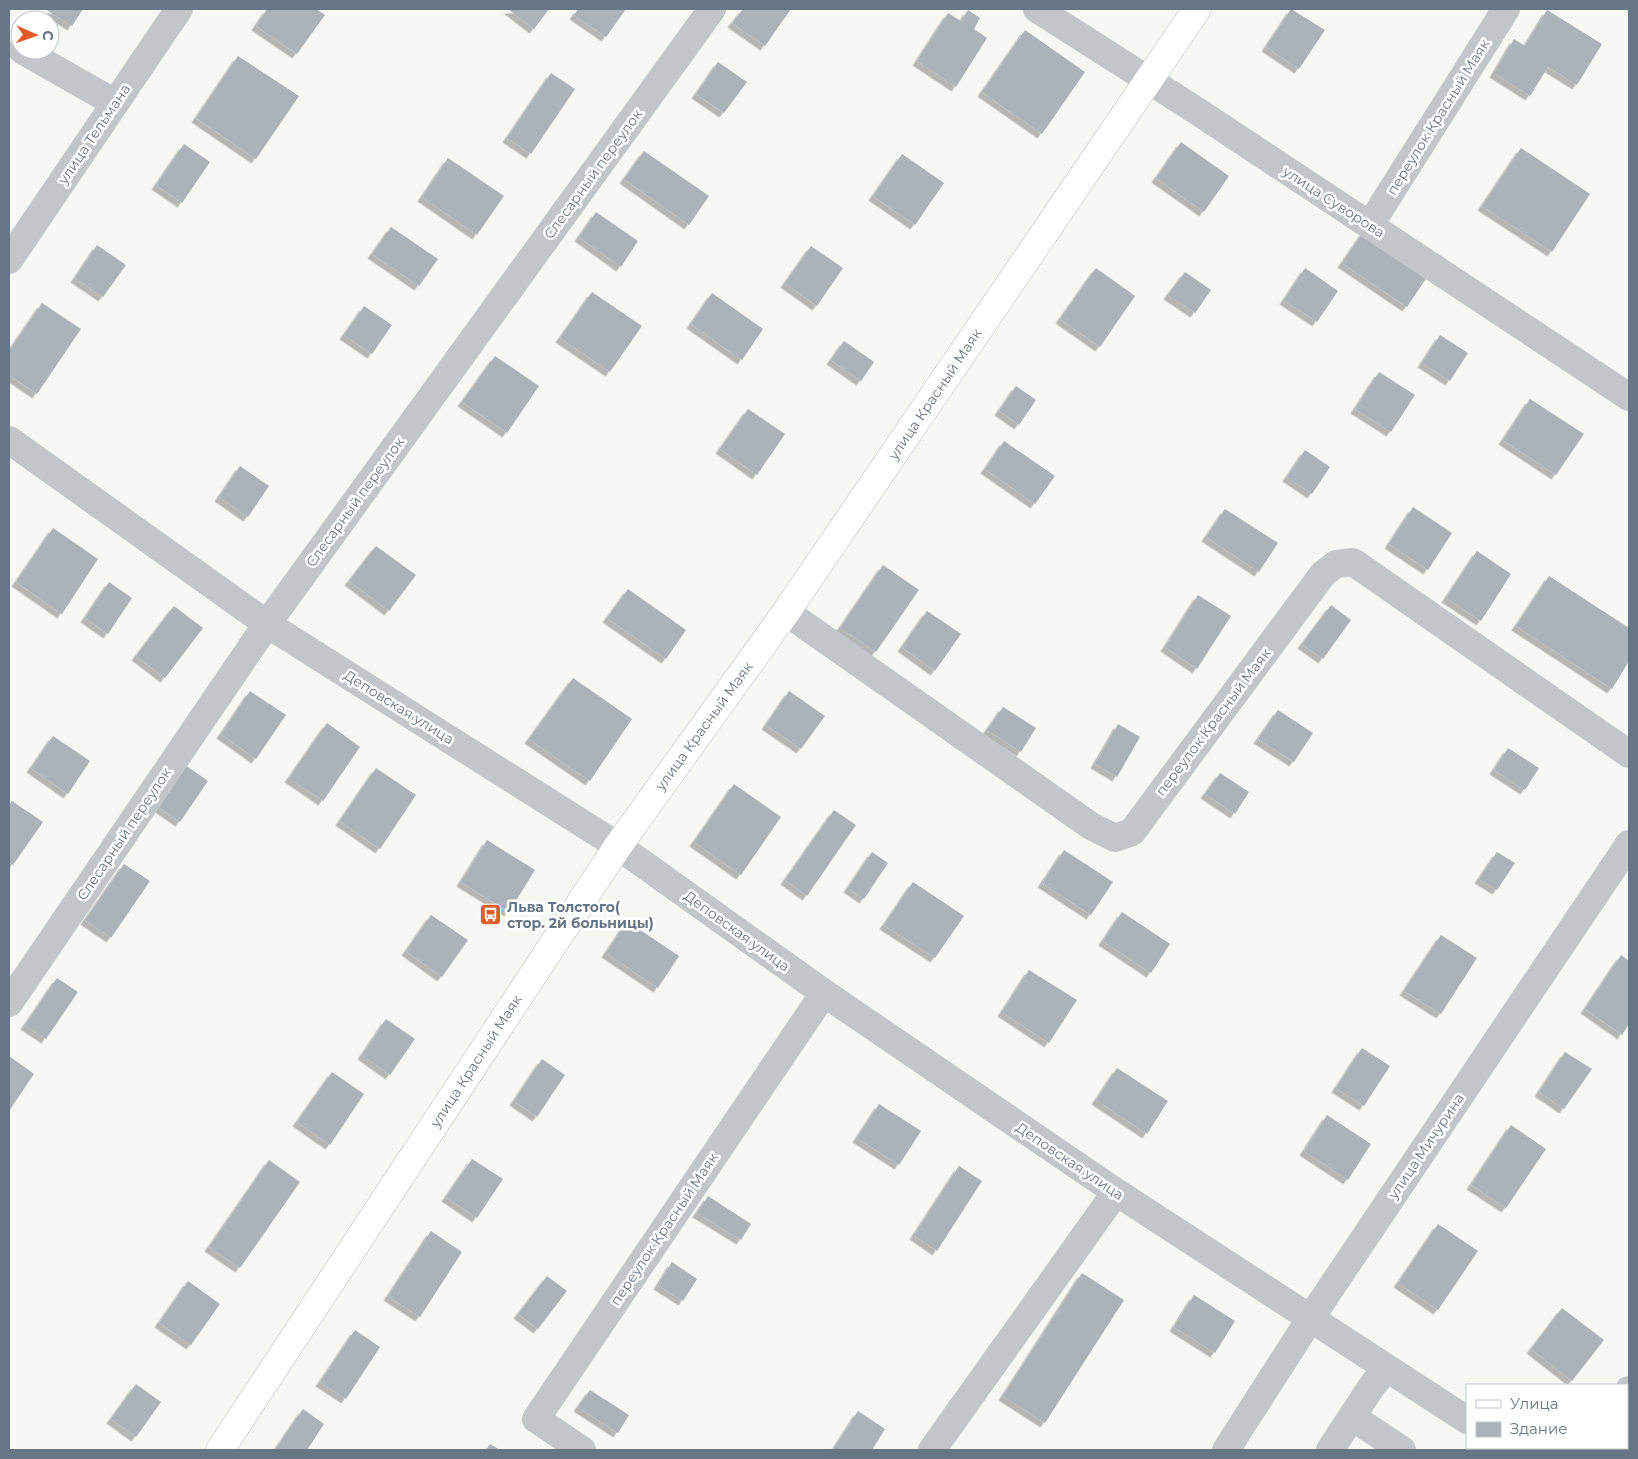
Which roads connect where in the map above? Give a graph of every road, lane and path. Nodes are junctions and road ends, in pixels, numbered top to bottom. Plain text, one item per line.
1 (179, 9) edge
2 (712, 9) edge
3 (1037, 9) edge
4 (1197, 9) edge
5 (1506, 9) edge
6 (40, 60) edge
7 (1149, 80) junction
8 (115, 103) junction
9 (1370, 225) junction
10 (9, 260) edge
11 (1629, 397) edge
12 (9, 440) edge
13 (786, 612) junction
14 (267, 624) junction
15 (1629, 754) edge
16 (1629, 844) edge
17 (618, 846) junction
18 (824, 993) junction
19 (9, 1003) edge
20 (1116, 1192) junction
21 (1310, 1319) junction
22 (1387, 1368) junction
23 (1352, 1417) junction
24 (1466, 1419) edge
25 (220, 1450) edge
26 (582, 1450) edge
27 (932, 1450) edge
28 (1226, 1450) edge
29 (1330, 1450) edge
30 (1402, 1450) edge

1 - 8 street, улица Тельмана
2 - 14 street, Слесарный переулок
3 - 7 street, улица Суворова
4 - 7 main road, улица Красный Маяк
5 - 9 street, переулок Красный Маяк
6 - 8 street
7 - 9 street, улица Суворова
7 - 13 main road, улица Красный Маяк
8 - 10 street, улица Тельмана
9 - 11 street, улица Суворова
12 - 14 street, Деповская улица
13 - 15 street, переулок Красный Маяк
13 - 17 main road, улица Красный Маяк
14 - 17 street, Деповская улица
14 - 19 street, Слесарный переулок
16 - 21 street, улица Мичурина
17 - 18 street, Деповская улица
17 - 25 main road, улица Красный Маяк
18 - 20 street, Деповская улица
18 - 26 street, переулок Красный Маяк
20 - 21 street, Деповская улица
20 - 27 street
21 - 22 street, Деповская улица
21 - 28 street, улица Мичурина
22 - 23 street
22 - 24 street, Деповская улица
23 - 29 street
23 - 30 street

